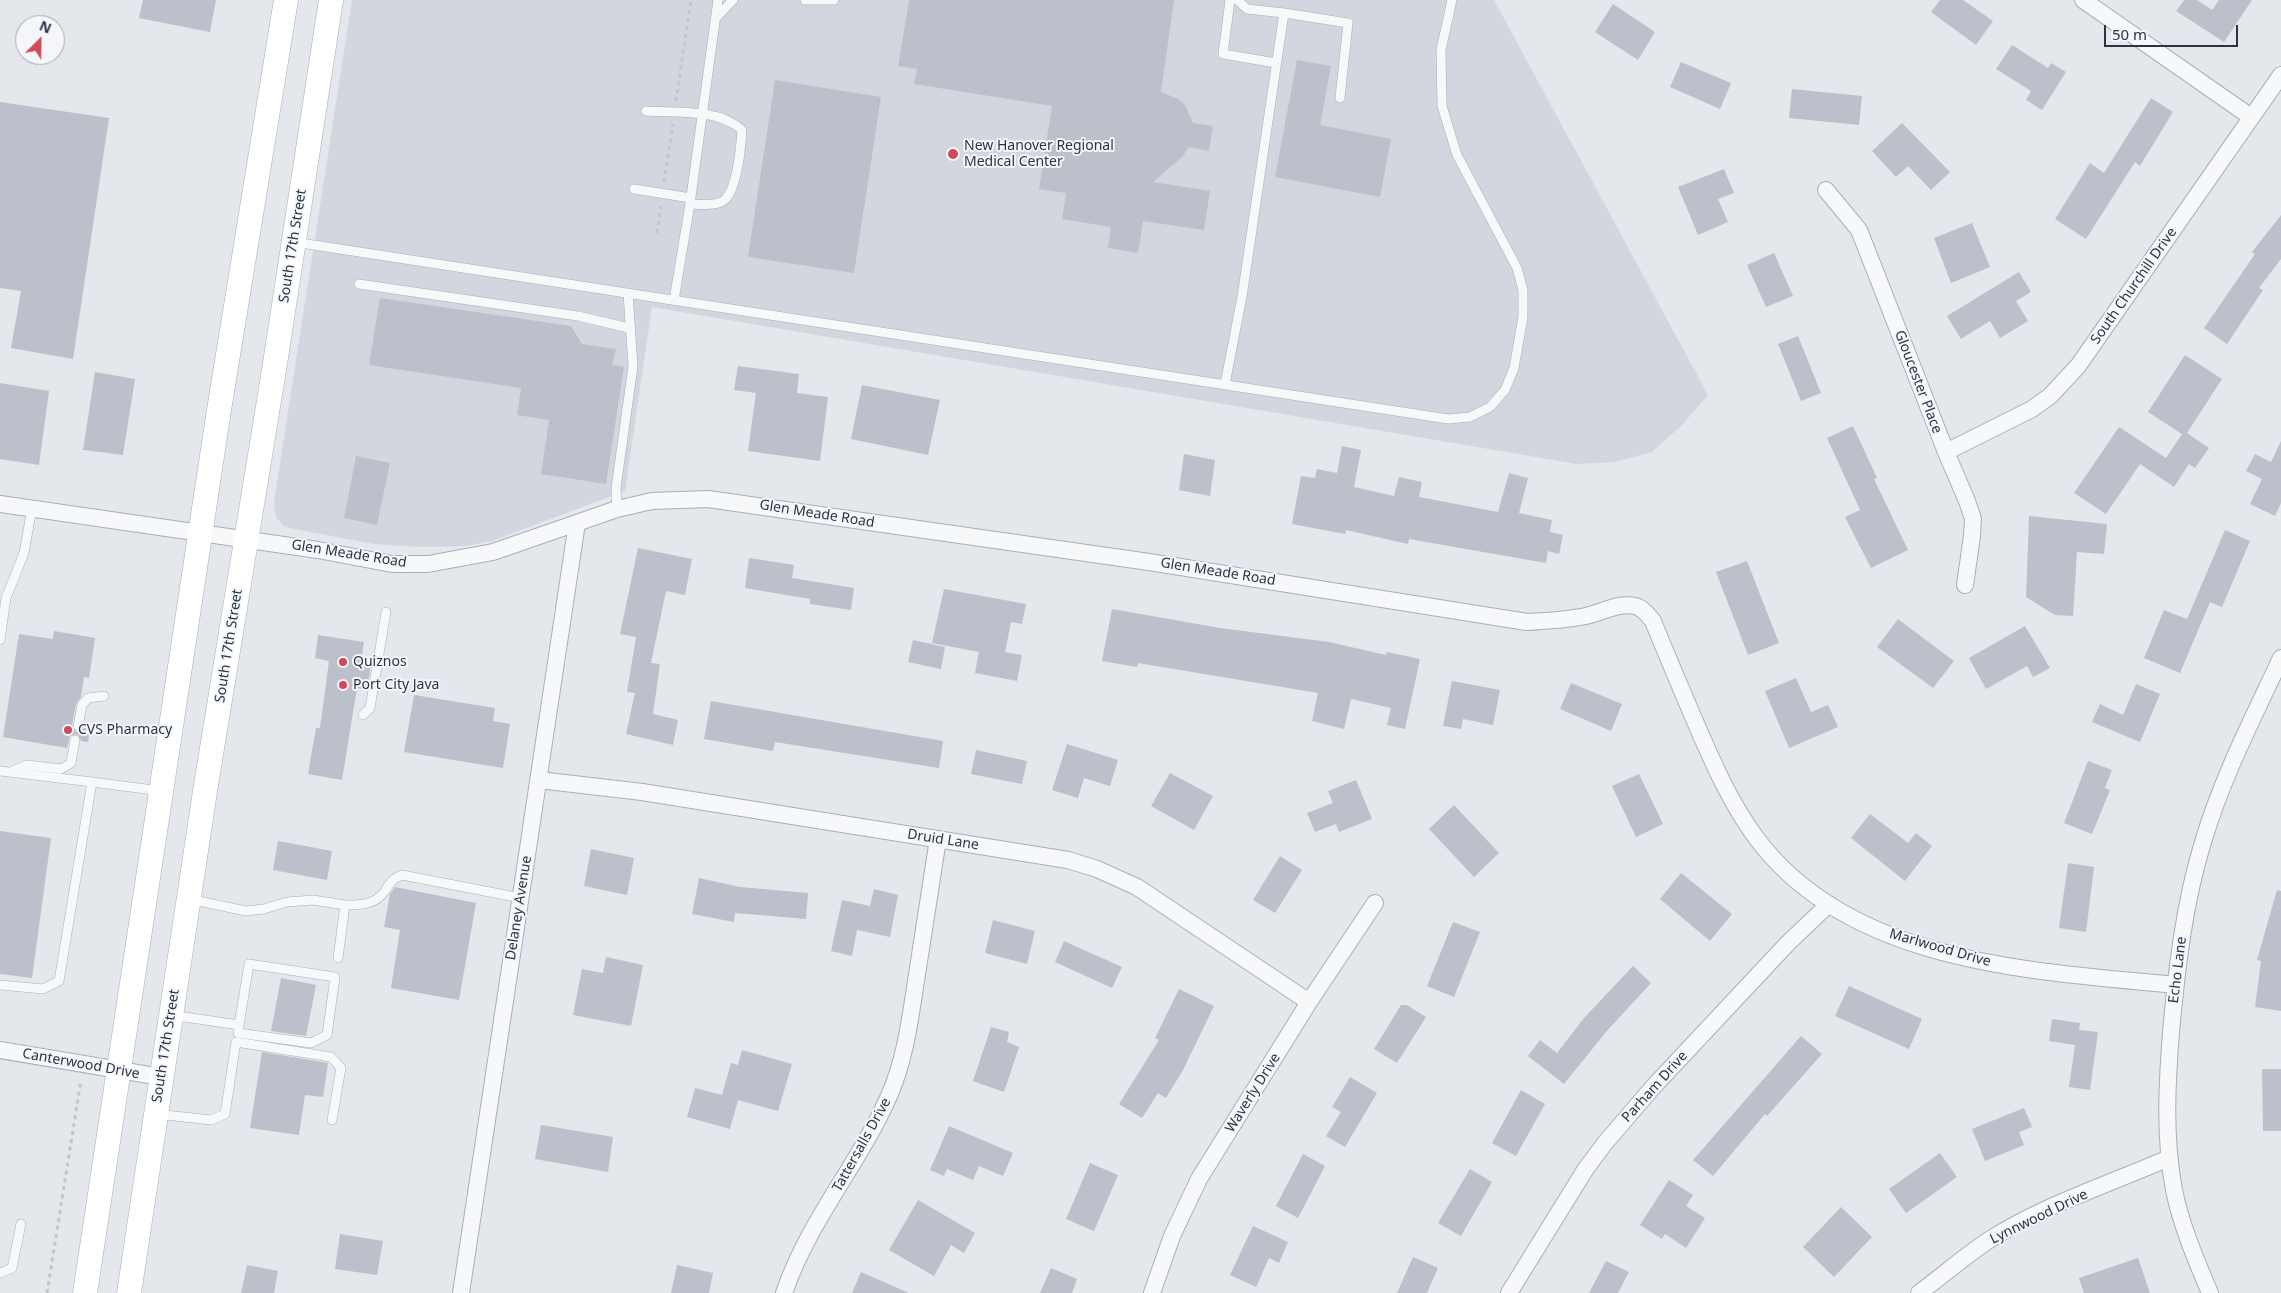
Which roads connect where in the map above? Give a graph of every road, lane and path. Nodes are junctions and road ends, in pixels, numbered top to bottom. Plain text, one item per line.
1 (286, 0) edge
2 (331, 0) edge
3 (718, 0) edge
4 (733, 0) edge
5 (805, 0) edge
6 (834, 0) edge
7 (1230, 0) edge
8 (1237, 0) edge
9 (1452, 0) edge
10 (2083, 0) edge
11 (1284, 13) junction
12 (716, 18) junction
13 (1276, 63) junction
14 (2281, 75) edge
15 (1340, 98) dead end
16 (646, 111) dead end
17 (702, 114) junction
18 (2252, 117) junction
19 (634, 189) dead end
20 (1826, 190) dead end
21 (691, 201) junction
22 (294, 242) junction
23 (359, 284) dead end
24 (628, 294) junction
25 (674, 300) junction
26 (629, 328) junction
27 (1225, 384) junction
28 (1946, 452) junction
29 (0, 504) edge
30 (32, 508) junction
31 (617, 509) junction
32 (577, 523) junction
33 (201, 532) junction
34 (246, 539) junction
35 (1965, 585) dead end
36 (1639, 607) joint
37 (386, 612) dead end
38 (0, 640) edge
39 (2281, 658) edge
40 (104, 696) dead end
41 (363, 715) dead end
42 (78, 726) dead end
43 (75, 740) dead end
44 (0, 771) edge
45 (10, 772) junction
46 (539, 780) junction
47 (92, 782) junction
48 (161, 792) junction
49 (938, 839) junction
50 (520, 898) junction
51 (189, 899) junction
52 (1375, 902) dead end
53 (1828, 904) junction
54 (345, 905) junction
55 (338, 958) dead end
56 (2175, 984) junction
57 (0, 985) edge
58 (1309, 1002) junction
59 (171, 1015) junction
60 (239, 1025) junction
61 (0, 1050) edge
62 (118, 1070) junction
63 (161, 1077) junction
64 (81, 1080) dead end
65 (156, 1114) junction
66 (332, 1120) dead end
67 (2169, 1158) junction
68 (21, 1224) dead end
69 (0, 1273) edge
70 (47, 1293) edge
71 (85, 1293) edge
72 (129, 1293) edge
73 (461, 1293) edge
74 (784, 1293) edge
75 (1152, 1293) edge
76 (1509, 1293) edge
77 (1919, 1293) edge
78 (2210, 1293) edge

1 - 33 main road
2 - 22 main road, South 17th Street
3 - 12 lane
4 - 12 lane
5 - 6 lane
7 - 13 lane
8 - 11 lane
9 - 27 lane
10 - 18 street
11 - 13 lane
11 - 15 lane
12 - 17 lane
13 - 27 lane
14 - 18 street, South Churchill Drive
16 - 17 lane
17 - 21 lane
17 - 21 lane
18 - 28 street, South Churchill Drive
19 - 21 lane
20 - 28 street, Gloucester Place
21 - 25 lane
22 - 24 lane
22 - 34 main road, South 17th Street
23 - 26 lane
24 - 25 lane
24 - 26 lane
25 - 27 lane
26 - 31 lane
28 - 35 street, Gloucester Place
29 - 30 street, Glen Meade Road
30 - 33 street, Glen Meade Road
30 - 38 lane
31 - 32 street, Glen Meade Road
31 - 36 street, Glen Meade Road
32 - 34 street, Glen Meade Road
32 - 46 street, Delaney Avenue
33 - 34 street, Glen Meade Road
33 - 48 main road
34 - 51 main road, South 17th Street
36 - 53 street, Marlwood Drive
37 - 41 lane
39 - 56 street, Echo Lane
40 - 42 lane
43 - 45 lane
44 - 45 lane
45 - 47 lane
46 - 49 street, Druid Lane
46 - 50 street, Delaney Avenue
47 - 48 lane
47 - 57 lane
48 - 62 main road
49 - 58 street, Druid Lane
49 - 74 street, Tattersalls Drive
50 - 54 lane
50 - 73 street, Delaney Avenue
51 - 54 lane
51 - 59 main road, South 17th Street
52 - 58 street, Waverly Drive
53 - 56 street, Marlwood Drive
53 - 76 street, Parham Drive
54 - 55 lane
56 - 67 street, Echo Lane
58 - 75 street, Waverly Drive
59 - 60 lane
59 - 63 main road, South 17th Street
60 - 60 lane
61 - 62 street, Canterwood Drive
62 - 63 street, Canterwood Drive
62 - 71 main road
63 - 65 main road, South 17th Street
64 - 70 path
65 - 66 lane
65 - 72 main road, South 17th Street
67 - 77 street, Lynnwood Drive
67 - 78 street, Echo Lane
68 - 69 lane

